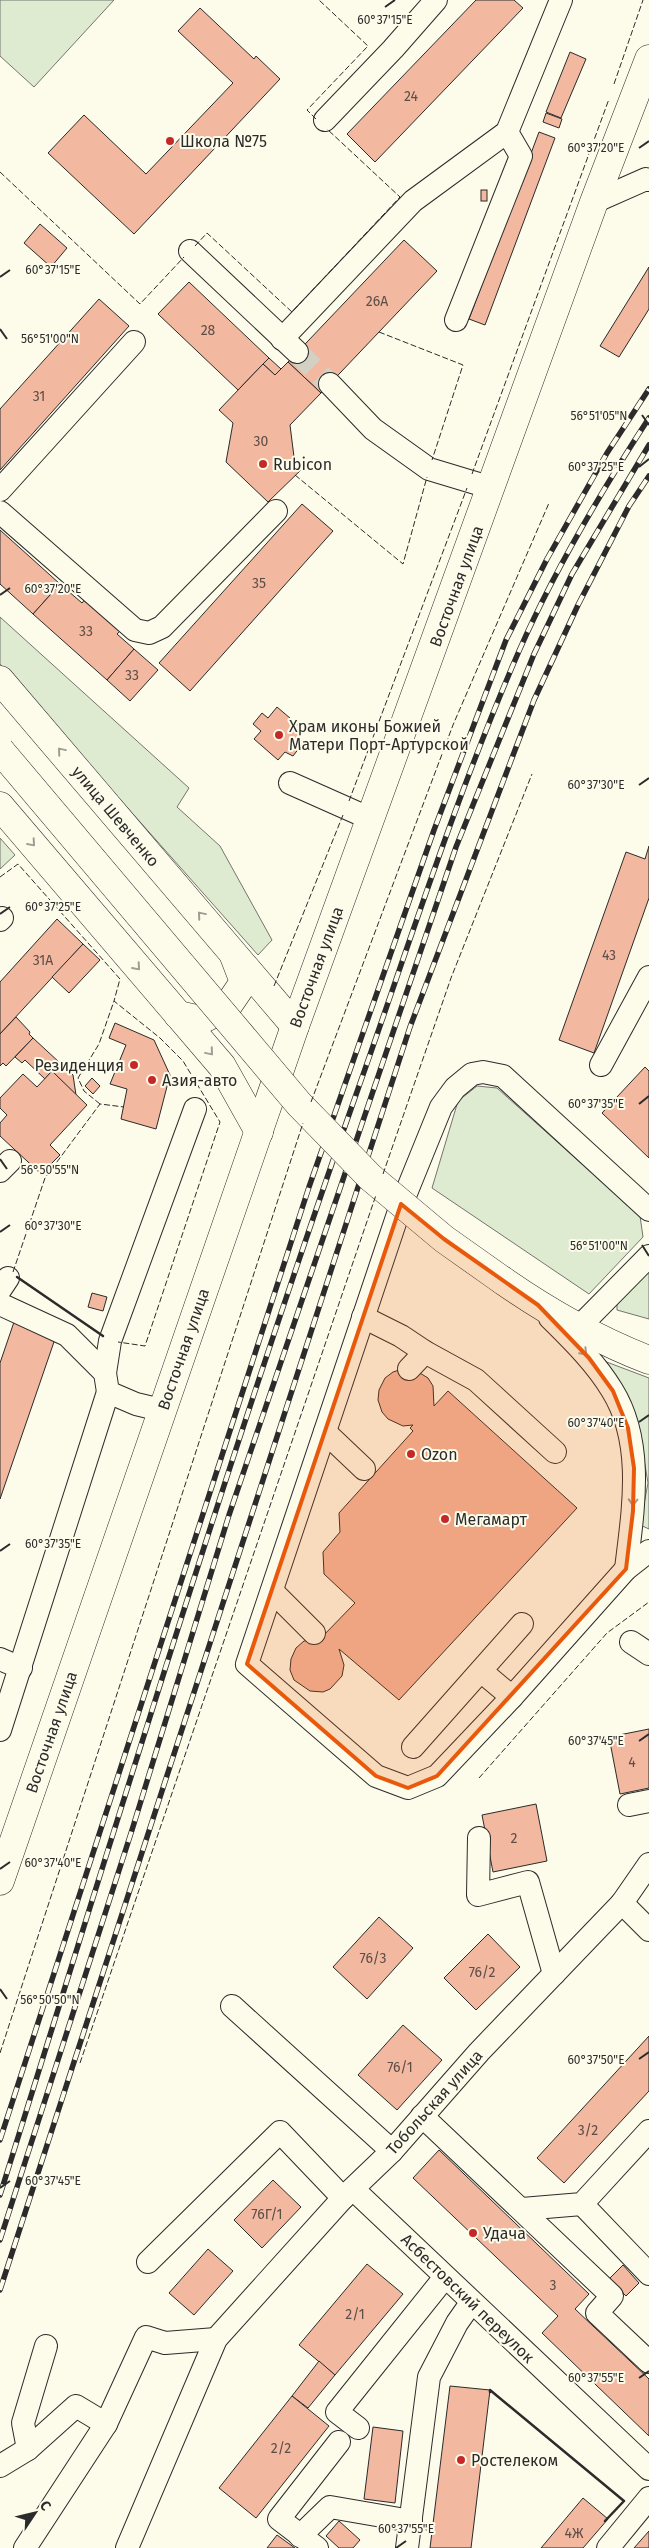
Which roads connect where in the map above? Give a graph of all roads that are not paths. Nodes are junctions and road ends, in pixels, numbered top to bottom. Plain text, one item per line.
1 (436, 0) edge
2 (561, 0) edge
3 (649, 58) edge
4 (325, 120) dead end
5 (507, 132) junction
6 (649, 180) edge
7 (594, 202) junction
8 (190, 251) dead end
9 (456, 320) dead end
10 (134, 342) dead end
11 (330, 384) tunnel mouth
12 (492, 488) junction
13 (0, 490) edge
14 (276, 511) dead end
15 (0, 512) edge
16 (0, 680) edge
17 (0, 750) edge
18 (290, 783) dead end
19 (0, 806) edge
20 (371, 818) junction
21 (233, 952) junction
22 (648, 982) edge
23 (178, 1015) junction
24 (295, 1026) junction
25 (601, 1065) dead end
26 (195, 1109) dead end
27 (259, 1132) junction
28 (649, 1210) edge
29 (649, 1256) edge
30 (2, 1297) edge
31 (538, 1305) junction
32 (363, 1317) junction
33 (578, 1327) junction
34 (424, 1352) junction
35 (649, 1360) edge
36 (409, 1369) dead end
37 (106, 1382) junction
38 (161, 1410) junction
39 (325, 1432) junction
40 (555, 1452) dead end
41 (364, 1469) dead end
42 (649, 1551) edge
43 (626, 1569) junction
44 (272, 1590) junction
45 (522, 1624) dead end
46 (314, 1633) dead end
47 (0, 1659) edge
48 (21, 1668) junction
49 (481, 1671) junction
50 (512, 1697) junction
51 (0, 1730) edge
52 (413, 1746) dead end
53 (479, 1838) dead end
54 (649, 1864) edge
55 (0, 1881) edge
56 (622, 1903) junction
57 (649, 1930) edge
58 (554, 1974) junction
59 (232, 2006) dead end
60 (422, 2116) junction
61 (649, 2131) edge
62 (392, 2150) junction
63 (348, 2193) junction
64 (582, 2204) junction
65 (522, 2209) junction
66 (148, 2262) dead end
67 (649, 2274) edge
68 (445, 2277) junction
69 (471, 2302) junction
70 (216, 2339) junction
71 (46, 2346) dead end
72 (649, 2362) edge
73 (106, 2424) junction
74 (358, 2428) dead end
75 (338, 2442) dead end
76 (28, 2449) junction
77 (0, 2466) edge
78 (649, 2469) edge
79 (649, 2498) edge
80 (412, 2521) junction
81 (309, 2542) edge
82 (25, 2548) edge
83 (127, 2548) edge
84 (408, 2548) edge
85 (608, 2548) edge

1 - 4 street
2 - 5 street
3 - 7 main road, Восточная улица
5 - 8 street
5 - 9 street
6 - 7 street
7 - 12 main road, Восточная улица
10 - 13 street
11 - 12 street
12 - 20 main road, Восточная улица
14 - 15 street
21 -> 16 main road, улица Шевченко
17 - 31 main road, bridge
18 - 20 street
19 -> 23 main road
20 - 24 main road, Восточная улица
21 - 23 main road
21 - 24 main road, улица Шевченко
22 - 25 street
23 -> 27 main road
24 - 27 main road, Восточная улица
26 - 37 street
27 - 38 main road, Восточная улица
28 - 32 street
29 - 33 street
30 - 37 street
31 - 33 main road
31 -> 43 street
32 - 34 street
32 - 39 street
33 - 35 main road
34 - 36 street
34 - 40 street
37 - 38 street
37 - 48 street
38 - 55 main road, Восточная улица
39 - 41 street
39 - 44 street
42 - 43 street
43 - 50 street
44 - 46 street
44 - 50 street
45 - 49 street
47 - 48 street
48 - 51 street
49 - 50 street
49 - 52 street
53 - 58 street
54 - 56 street, Тобольская улица
56 - 57 street
56 - 58 street, Тобольская улица
58 - 60 street, Тобольская улица
59 - 62 street
60 - 62 street, Тобольская улица
60 - 65 street
61 - 64 street
62 - 63 street, Тобольская улица
63 - 66 street, Асбестовский переулок
63 - 68 street, Асбестовский переулок
63 - 70 street, Тобольская улица
64 - 65 street
64 - 67 street
65 - 72 street
68 - 69 street, Асбестовский переулок
68 - 74 street
69 - 78 street, Асбестовский переулок
69 - 80 street
70 - 73 street
70 - 83 street, Тобольская улица
71 - 76 street
73 - 76 street
73 - 82 street
75 - 81 street
76 - 77 street
79 - 85 street
80 - 81 street
80 - 84 street

